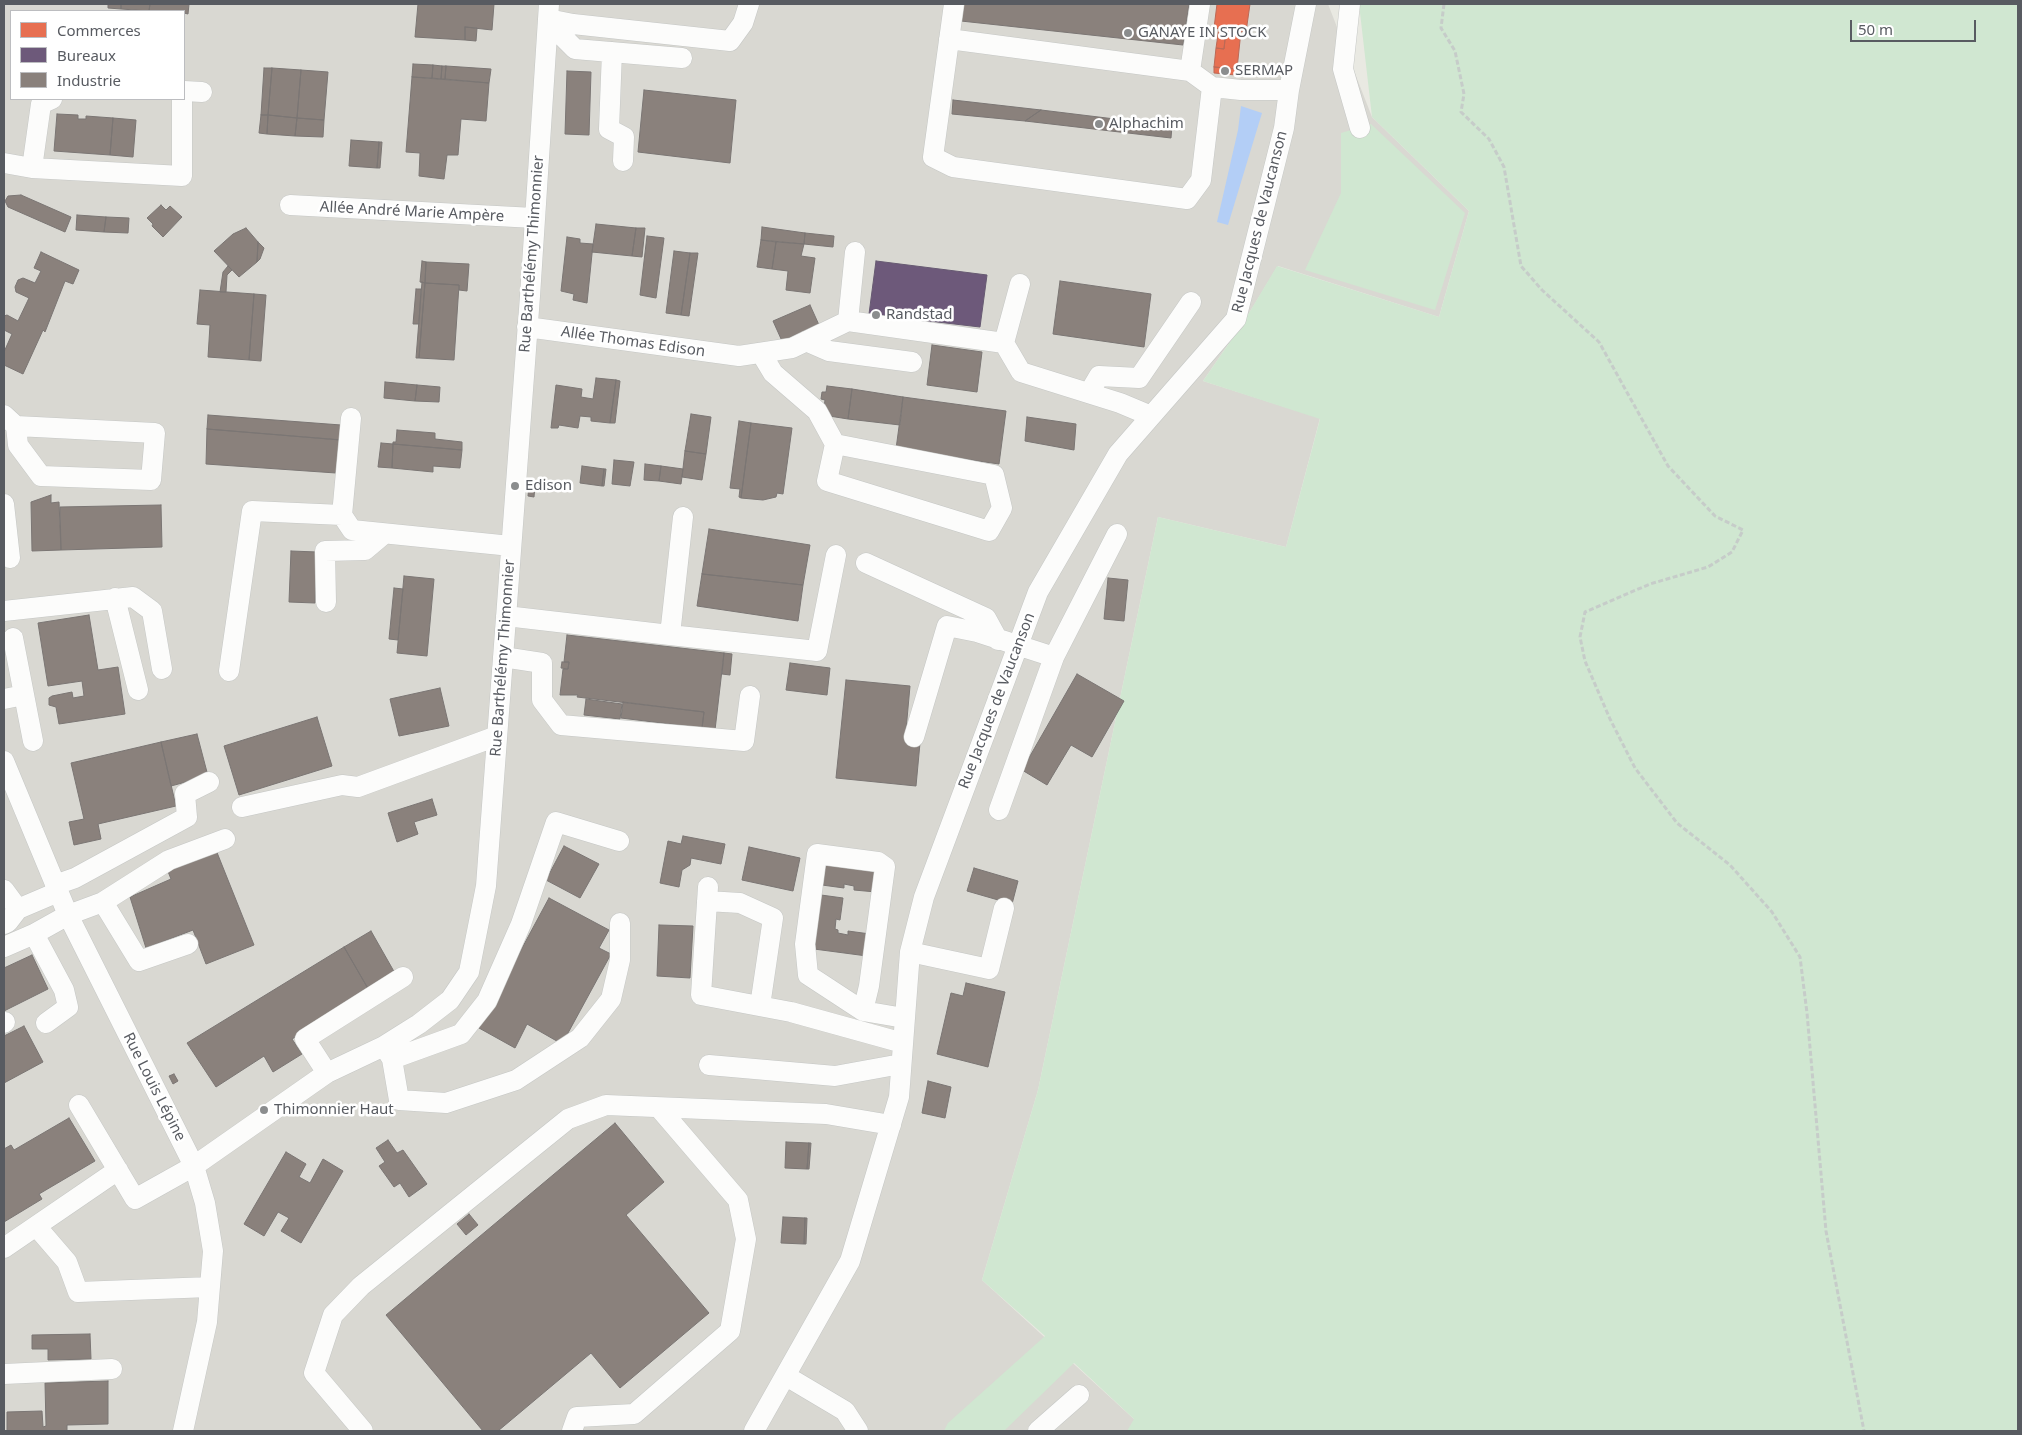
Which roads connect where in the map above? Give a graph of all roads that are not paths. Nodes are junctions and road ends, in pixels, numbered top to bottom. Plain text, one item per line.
1 (749, 4) edge
2 (954, 4) edge
3 (1200, 4) edge
4 (1306, 4) edge
5 (1350, 4) edge
6 (551, 15) edge
7 (949, 39) junction
8 (612, 52) junction
9 (682, 58) dead end
10 (1190, 71) junction
11 (1212, 87) junction
12 (1289, 90) junction
13 (50, 100) edge
14 (182, 100) edge
15 (1360, 128) dead end
16 (623, 162) dead end
17 (4, 163) edge
18 (32, 168) junction
19 (290, 205) dead end
20 (534, 218) junction
21 (855, 252) dead end
22 (1020, 284) dead end
23 (1191, 302) dead end
24 (848, 321) junction
25 (527, 327) junction
26 (806, 342) junction
27 (1004, 343) junction
28 (761, 353) junction
29 (912, 362) dead end
30 (1089, 393) junction
31 (1151, 416) junction
32 (351, 418) dead end
33 (10, 420) edge
34 (835, 444) junction
35 (4, 504) edge
36 (342, 514) junction
37 (683, 517) dead end
38 (384, 534) junction
39 (1118, 534) dead end
40 (511, 546) junction
41 (836, 555) dead end
42 (10, 558) dead end
43 (866, 563) dead end
44 (115, 598) junction
45 (326, 602) dead end
46 (4, 611) edge
47 (506, 616) junction
48 (670, 634) junction
49 (13, 638) dead end
50 (998, 640) junction
51 (1017, 646) junction
52 (503, 657) junction
53 (1054, 657) junction
54 (162, 669) dead end
55 (229, 671) dead end
56 (138, 690) dead end
57 (24, 694) junction
58 (750, 696) dead end
59 (4, 698) edge
60 (497, 736) junction
61 (914, 737) dead end
62 (33, 740) dead end
63 (4, 761) edge
64 (209, 782) dead end
65 (242, 807) dead end
66 (999, 810) dead end
67 (225, 839) dead end
68 (619, 841) dead end
69 (57, 888) junction
70 (4, 890) edge
71 (103, 902) junction
72 (1004, 908) dead end
73 (18, 909) junction
74 (68, 915) junction
75 (620, 923) dead end
76 (4, 924) edge
77 (34, 934) junction
78 (188, 944) dead end
79 (4, 947) edge
80 (910, 952) junction
81 (403, 977) dead end
82 (760, 1006) junction
83 (863, 1010) junction
84 (904, 1018) junction
85 (46, 1023) dead end
86 (902, 1043) junction
87 (388, 1053) junction
88 (709, 1064) dead end
89 (901, 1064) junction
90 (327, 1073) junction
91 (80, 1105) dead end
92 (660, 1109) junction
93 (891, 1125) junction
94 (194, 1166) junction
95 (118, 1170) junction
96 (36, 1226) junction
97 (4, 1248) edge
98 (210, 1288) junction
99 (112, 1369) dead end
100 (4, 1374) edge
101 (786, 1376) junction
102 (1079, 1395) dead end
103 (184, 1431) edge
104 (363, 1431) edge
105 (572, 1431) edge
106 (754, 1431) edge
107 (858, 1431) edge
108 (1038, 1431) edge

1 - 6 street
2 - 7 street
3 - 10 street
4 - 12 street, Rue Jacques de Vaucanson
5 - 15 street
6 - 8 street
6 - 20 street, Rue Barthélémy Thimonnier
7 - 10 street
7 - 11 street
8 - 9 street
8 - 16 street
10 - 11 street
11 - 12 street
12 - 31 street, Rue Jacques de Vaucanson
13 - 18 street
14 - 18 street
17 - 18 street
19 - 20 street, Allée André Marie Ampère
20 - 25 street, Rue Barthélémy Thimonnier
21 - 24 street
22 - 27 street
23 - 30 street
24 - 26 street, Allée Thomas Edison
24 - 27 street
25 - 28 street, Allée Thomas Edison
25 - 40 street, Rue Barthélémy Thimonnier
26 - 28 street, Allée Thomas Edison
26 - 29 street
27 - 30 street
28 - 34 street
30 - 31 street
31 - 51 street, Rue Jacques de Vaucanson
32 - 36 street
33 - 33 street
34 - 34 street
35 - 42 street
36 - 38 street
36 - 55 street
37 - 48 street
38 - 40 street
38 - 45 street
39 - 53 street
40 - 47 street, Rue Barthélémy Thimonnier
41 - 48 street
43 - 50 street
44 - 46 street
44 - 54 street
44 - 56 street
47 - 48 street
47 - 52 street, Rue Barthélémy Thimonnier
49 - 57 street
50 - 51 street
50 - 61 street
51 - 53 street
51 - 80 street, Rue Jacques de Vaucanson
52 - 58 street
52 - 60 street, Rue Barthélémy Thimonnier
53 - 66 street
57 - 59 street
57 - 62 street
60 - 65 street
60 - 87 street, Rue Barthélémy Thimonnier
63 - 69 street, Rue Louis Lépine
64 - 69 street
67 - 71 street
68 - 87 street
69 - 73 street
69 - 74 street, Rue Louis Lépine
70 - 73 street
71 - 74 street
71 - 78 street
72 - 80 street
73 - 76 street
74 - 77 street
74 - 94 street, Rue Louis Lépine
75 - 87 street
77 - 79 street
77 - 85 street
80 - 84 street, Rue Jacques de Vaucanson
81 - 90 street
82 - 82 street
82 - 86 street
83 - 83 street
83 - 84 street
84 - 86 street, Rue Jacques de Vaucanson
86 - 89 street, Rue Jacques de Vaucanson
87 - 90 street, Rue Barthélémy Thimonnier
88 - 89 street
89 - 93 street, Rue Jacques de Vaucanson
90 - 94 street, Rue Barthélémy Thimonnier
91 - 95 street
92 - 93 street
92 - 104 street
92 - 105 street
93 - 101 street, Rue Jacques de Vaucanson
94 - 95 street, Rue Barthélémy Thimonnier
94 - 98 street, Rue Louis Lépine
95 - 96 street
96 - 97 street
96 - 98 street
98 - 103 street, Rue Louis Lépine
99 - 100 street
101 - 106 street, Rue Jacques de Vaucanson
101 - 107 street
102 - 108 street

